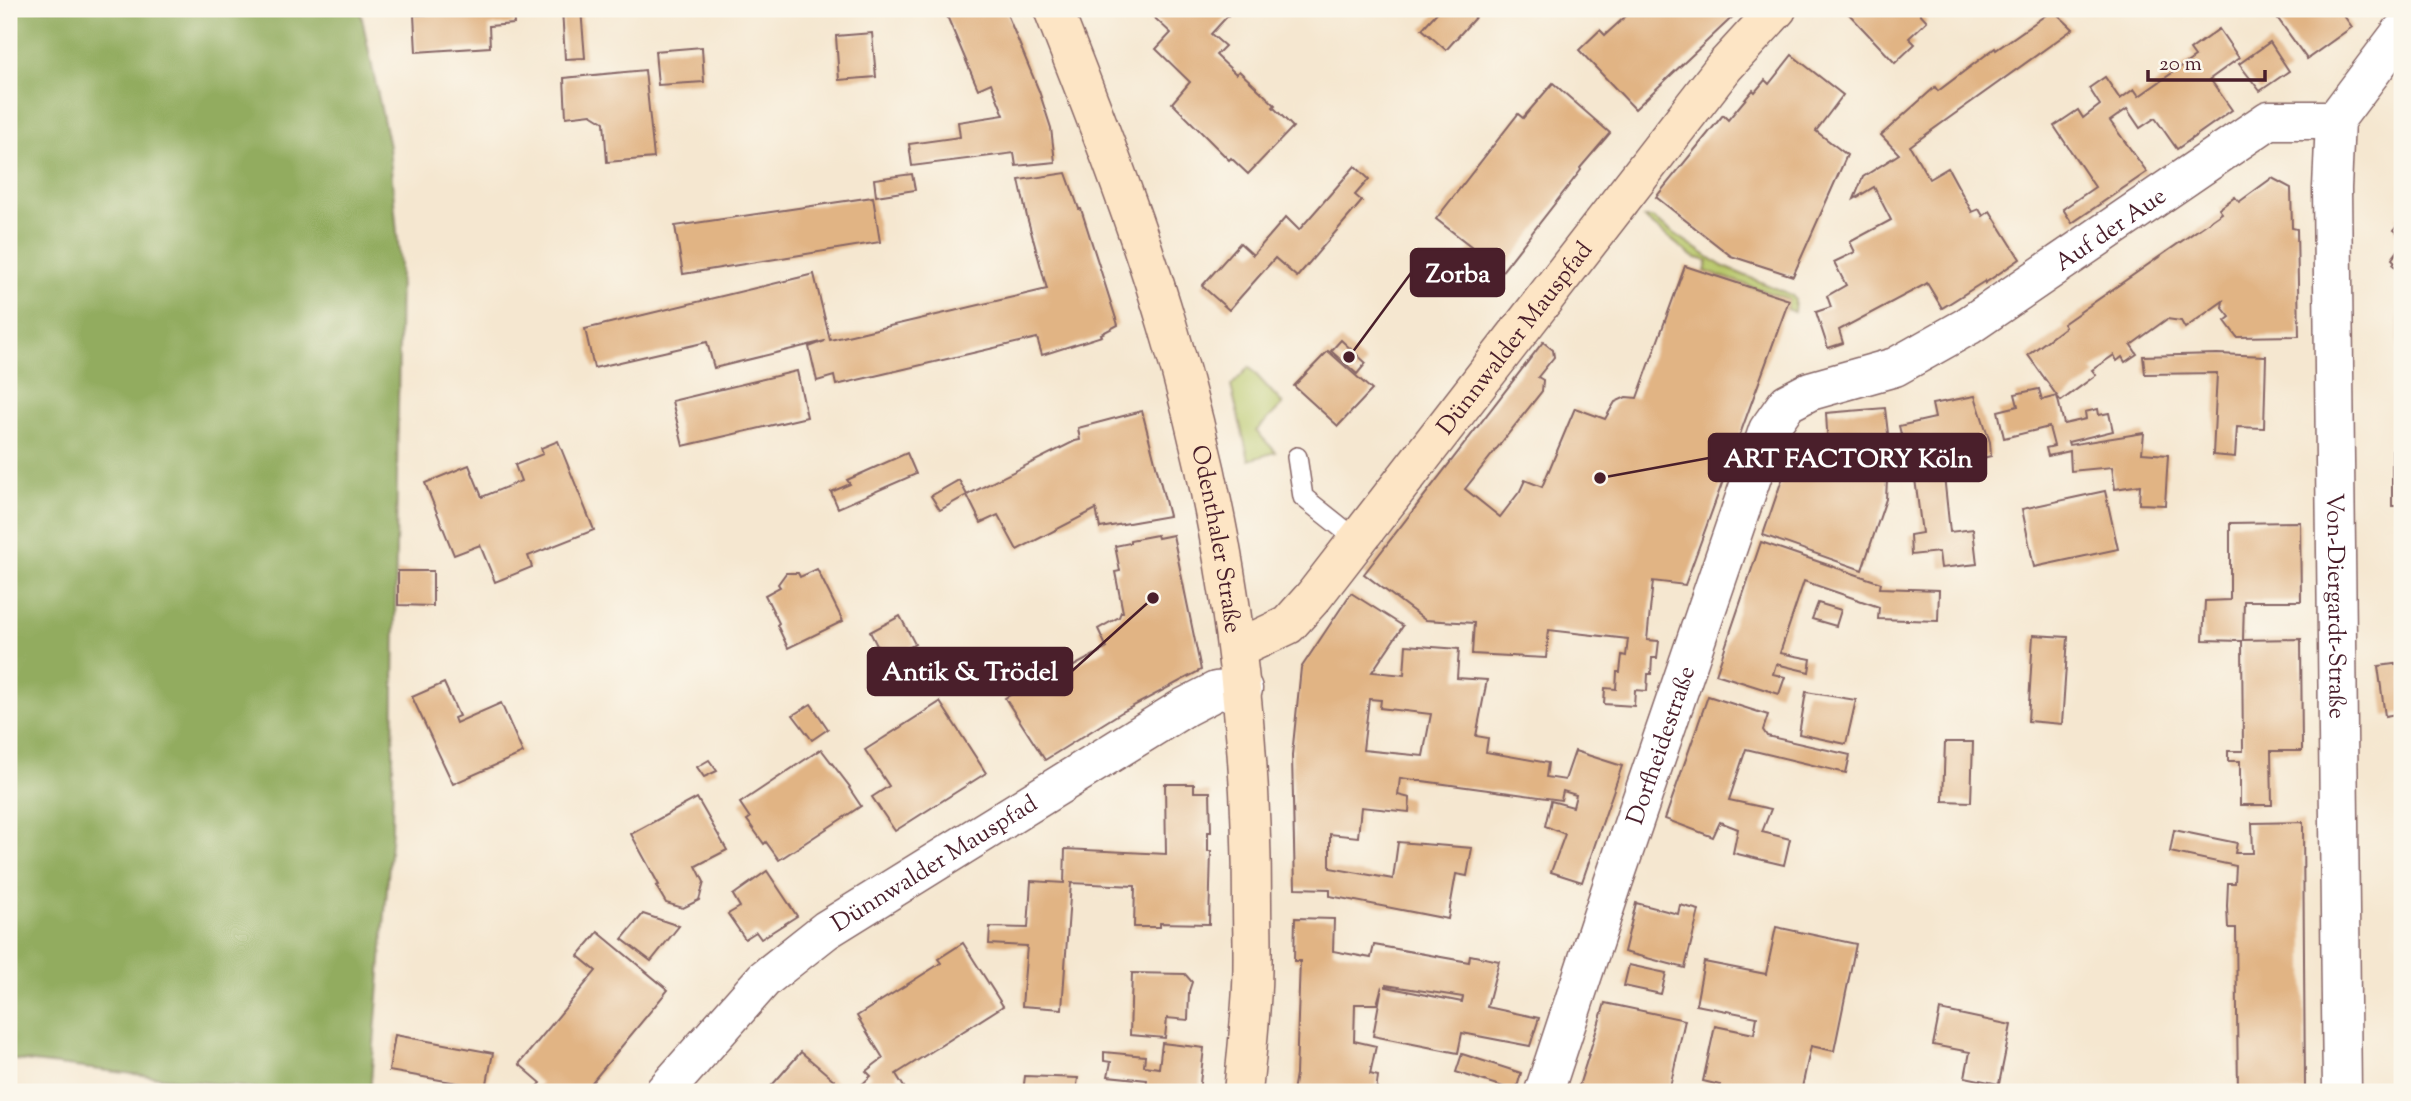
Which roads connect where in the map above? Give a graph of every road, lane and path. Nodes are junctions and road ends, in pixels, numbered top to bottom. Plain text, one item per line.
1 (1053, 9) edge
2 (1777, 9) edge
3 (2402, 31) edge
4 (2335, 120) junction
5 (1787, 404) joint
6 (1297, 457) dead end
7 (1357, 540) junction
8 (1237, 649) junction
9 (1242, 689) junction
10 (664, 1092) edge
11 (1243, 1092) edge
12 (1544, 1092) edge
13 (2342, 1092) edge

1 - 8 main road, Odenthaler Straße
2 - 7 main road, Dünnwalder Mauspfad
3 - 4 street
4 - 5 street, Auf der Aue
4 - 13 street, Von-Diergardt-Straße
5 - 12 street, Dorfheidestraße
6 - 7 lane
7 - 8 main road, Dünnwalder Mauspfad
8 - 9 main road, Odenthaler Straße
9 - 10 street, Dünnwalder Mauspfad
9 - 11 main road, Odenthaler Straße

